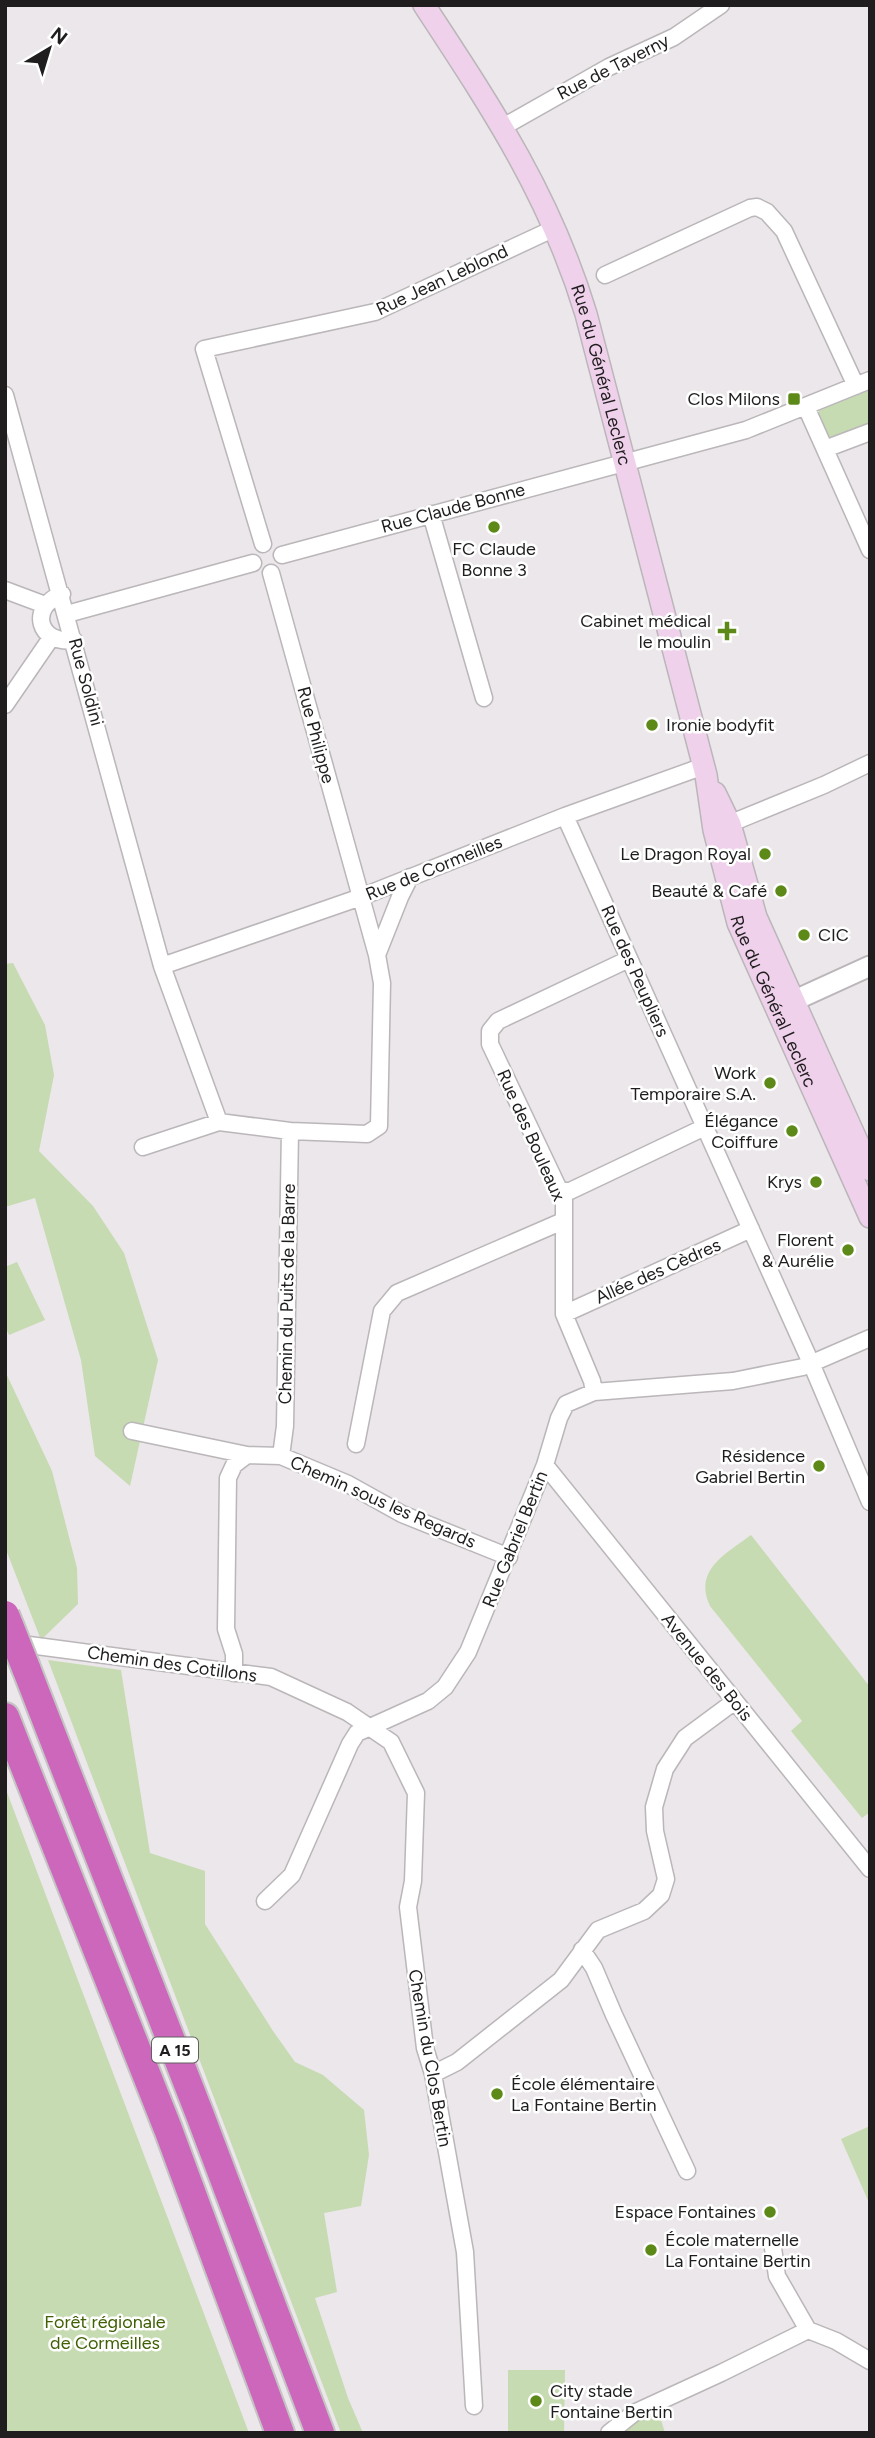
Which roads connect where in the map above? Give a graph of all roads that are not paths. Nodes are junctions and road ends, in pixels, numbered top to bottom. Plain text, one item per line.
1 (424, 5) edge
2 (721, 5) edge
3 (503, 127) junction
4 (555, 228) junction
5 (605, 275) dead end
6 (863, 383) edge
7 (6, 397) edge
8 (806, 408) junction
9 (870, 432) edge
10 (825, 449) junction
11 (625, 462) junction
12 (431, 514) junction
13 (264, 544) junction
14 (870, 551) edge
15 (282, 555) junction
16 (253, 563) junction
17 (271, 573) junction
18 (5, 590) edge
19 (62, 594) junction
20 (45, 605) junction
21 (67, 614) junction
22 (51, 638) junction
23 (74, 640) junction
24 (484, 698) dead end
25 (5, 705) edge
26 (705, 770) junction
27 (867, 770) edge
28 (565, 816) junction
29 (722, 827) junction
30 (410, 877) junction
31 (361, 897) junction
32 (377, 955) junction
33 (629, 959) junction
34 (162, 966) junction
35 (870, 966) edge
36 (785, 1004) junction
37 (219, 1122) junction
38 (705, 1127) junction
39 (290, 1131) junction
40 (143, 1147) dead end
41 (870, 1170) edge
42 (560, 1191) junction
43 (870, 1217) edge
44 (563, 1221) junction
45 (751, 1229) junction
46 (564, 1314) junction
47 (870, 1338) edge
48 (811, 1363) junction
49 (594, 1392) junction
50 (132, 1431) dead end
51 (356, 1444) dead end
52 (247, 1455) junction
53 (281, 1456) junction
54 (545, 1465) junction
55 (870, 1502) edge
56 (509, 1557) junction
57 (5, 1615) edge
58 (5, 1642) edge
59 (234, 1672) junction
60 (735, 1701) junction
61 (5, 1717) edge
62 (369, 1727) junction
63 (870, 1869) edge
64 (265, 1901) dead end
65 (582, 1950) junction
66 (433, 2074) junction
67 (687, 2171) dead end
68 (773, 2248) dead end
69 (808, 2330) junction
70 (870, 2361) edge
71 (474, 2406) dead end
72 (280, 2433) edge
73 (320, 2433) edge
74 (609, 2433) edge

1 - 3 main road, Rue du Général Leclerc
2 - 3 street, Rue de Taverny
3 - 4 main road, Rue du Général Leclerc
4 - 11 main road, Rue du Général Leclerc
4 - 13 street, Rue Jean Leblond
5 - 6 street
6 - 8 street, Rue Claude Bonne
7 - 19 street, Rue Soldini
8 - 10 street
8 - 11 street, Rue Claude Bonne
9 - 10 street
10 - 14 street
11 - 12 street, Rue Claude Bonne
11 - 26 main road, Rue du Général Leclerc
12 - 15 street, Rue Claude Bonne
12 - 24 street
13 - 15 street
13 - 16 street
15 - 17 street
16 - 17 street
16 - 21 street
17 - 31 street, Rue Philippe
18 - 20 street
19 - 20 street
19 - 21 street, Rue Soldini
20 - 22 street
21 - 23 street, Rue Soldini
22 - 23 street
22 - 25 street
23 - 34 street, Rue Soldini
26 - 28 street, Rue de Cormeilles
26 - 29 main road, Rue du Général Leclerc
27 - 29 street
28 - 30 street, Rue de Cormeilles
28 - 33 street, Rue des Peupliers
29 - 36 main road, Rue du Général Leclerc
30 - 31 street, Rue de Cormeilles
30 - 32 street
31 - 32 street
31 - 34 street, Rue de Cormeilles
32 - 39 street
33 - 38 street, Rue des Peupliers
33 - 42 street, Rue des Bouleaux
34 - 37 street
35 - 36 street
36 - 41 main road, Rue du Général Leclerc
36 - 43 main road, Rue du Général Leclerc
37 - 39 street
37 - 40 street
38 - 42 street
38 - 45 street, Rue des Peupliers
39 - 53 street, Chemin du Puits de la Barre
42 - 44 street, Rue des Bouleaux
44 - 46 street, Rue des Bouleaux
44 - 51 street
45 - 46 street, Allée des Cèdres
45 - 48 street, Rue des Peupliers
46 - 49 street, Rue des Bouleaux
47 - 48 street, Rue Gabriel Bertin
48 - 49 street, Rue Gabriel Bertin
48 - 55 street, Rue des Peupliers
49 - 54 street, Rue Gabriel Bertin
50 - 52 street, Chemin sous les Regards
52 - 53 street, Chemin sous les Regards
52 - 59 street
53 - 56 street, Chemin sous les Regards
54 - 56 street, Rue Gabriel Bertin
54 - 60 street, Avenue des Bois
56 - 62 street, Rue Gabriel Bertin
57 - 73 highway, A 15, bridge
58 - 59 street, Chemin des Cotillons
59 - 62 street, Chemin des Cotillons
60 - 63 street, Avenue des Bois
60 - 65 street
61 - 72 highway, A 15
62 - 64 street, Rue Gabriel Bertin
62 - 66 street, Chemin du Clos Bertin
65 - 66 street
65 - 67 street
66 - 71 street, Chemin du Clos Bertin
68 - 69 street
69 - 70 street
69 - 74 street

